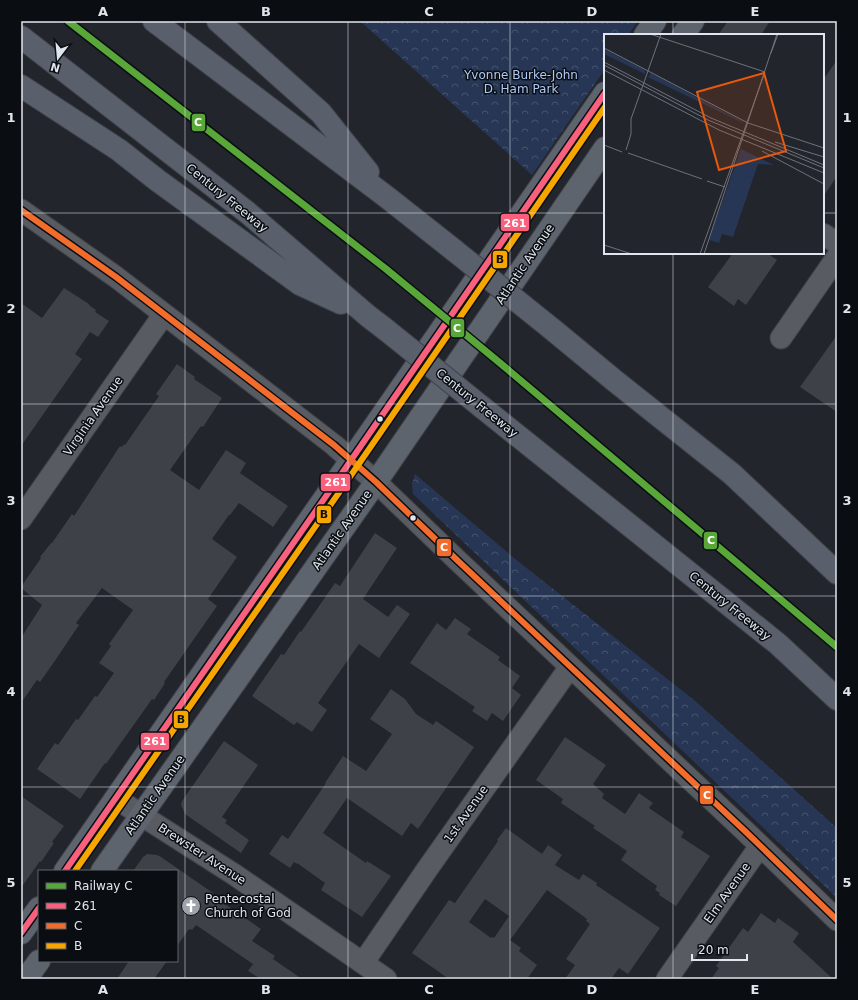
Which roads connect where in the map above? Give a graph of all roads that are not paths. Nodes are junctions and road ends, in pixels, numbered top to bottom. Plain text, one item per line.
1 (154, 21) edge
2 (218, 21) edge
3 (654, 21) edge
4 (693, 21) edge
5 (646, 34) edge
6 (684, 34) edge
7 (21, 37) edge
8 (21, 86) edge
9 (604, 94) edge
10 (604, 149) edge
11 (388, 198) junction
12 (21, 210) edge
13 (824, 235) edge
14 (837, 243) edge
15 (837, 257) edge
16 (164, 314) junction
17 (368, 316) junction
18 (781, 338) dead end
19 (352, 460) junction
20 (376, 482) junction
21 (21, 519) edge
22 (837, 573) edge
23 (570, 667) junction
24 (837, 699) edge
25 (116, 798) junction
26 (141, 815) junction
27 (760, 846) junction
28 (66, 870) edge
29 (103, 870) edge
30 (38, 909) edge
31 (837, 920) edge
32 (21, 933) edge
33 (38, 962) edge
34 (363, 963) junction
35 (26, 979) edge
36 (386, 979) edge
37 (667, 979) edge

1 - 11 highway
2 - 11 highway
3 - 5 main road
4 - 6 main road
7 - 17 highway, Century Freeway
8 - 17 highway
9 - 19 main road
10 - 20 main road, Atlantic Avenue
11 - 22 highway, bridge
12 - 16 street
13 - 14 street
15 - 18 street
16 - 19 street
16 - 21 street, Virginia Avenue
17 - 24 highway, Century Freeway, bridge
19 - 20 street
19 - 25 main road
20 - 23 street
20 - 26 main road, Atlantic Avenue
23 - 27 street
23 - 34 street, 1st Avenue
25 - 26 street, Brewster Avenue
25 - 28 main road
26 - 29 main road, Atlantic Avenue
26 - 34 street, Brewster Avenue
27 - 31 street
27 - 37 street, Elm Avenue
30 - 32 main road
33 - 35 main road
34 - 36 street, Brewster Avenue

